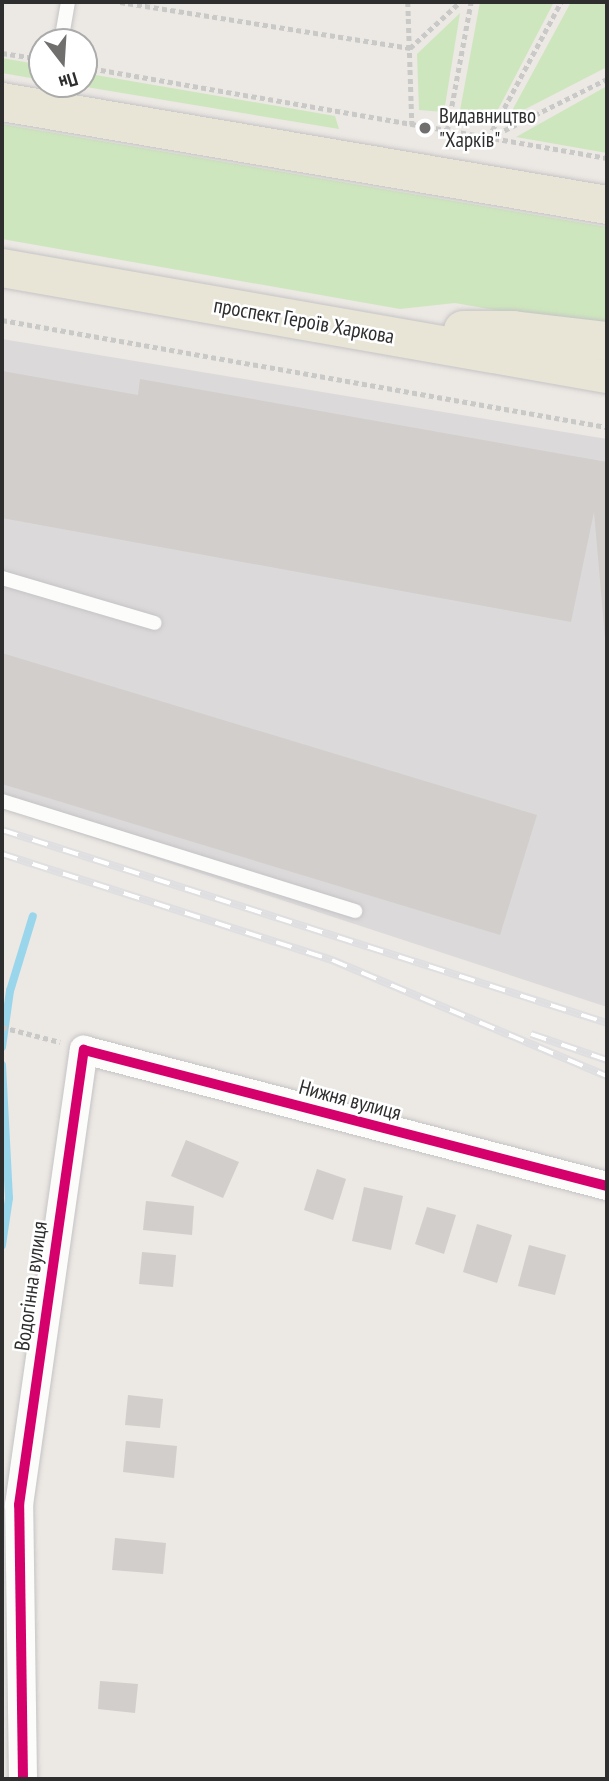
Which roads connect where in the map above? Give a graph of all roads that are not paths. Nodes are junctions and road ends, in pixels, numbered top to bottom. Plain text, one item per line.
1 (68, 2) edge
2 (63, 28) edge
3 (40, 98) edge
4 (55, 98) edge
5 (2, 102) edge
6 (607, 197) edge
7 (564, 198) junction
8 (607, 205) edge
9 (2, 268) edge
10 (412, 340) junction
11 (607, 341) edge
12 (607, 358) edge
13 (607, 374) edge
14 (2, 578) edge
15 (155, 623) dead end
16 (2, 801) edge
17 (355, 911) dead end
18 (84, 1050) joint
19 (607, 1186) edge
20 (23, 1779) edge

1 - 2 lane
3 - 5 main road
4 - 7 main road
6 - 7 main road
7 - 8 main road
9 - 10 main road, проспект Героїв Харкова
10 - 11 main road
10 - 12 main road
10 - 13 main road, проспект Героїв Харкова
14 - 15 lane
16 - 17 lane
18 - 19 street, Нижня вулиця
18 - 20 street, Водогінна вулиця

